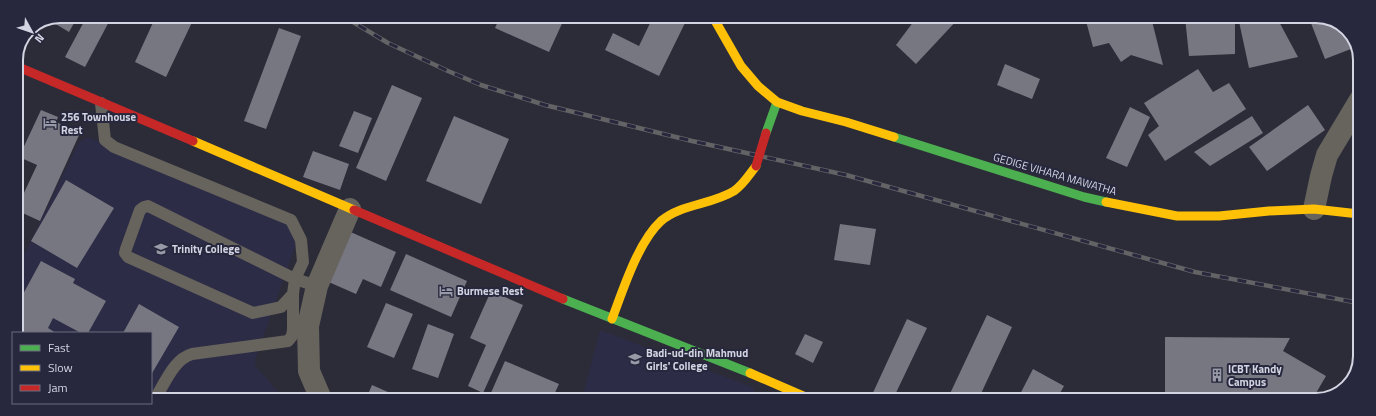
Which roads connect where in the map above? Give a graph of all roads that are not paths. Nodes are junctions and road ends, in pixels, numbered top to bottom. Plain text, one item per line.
1 (716, 23) edge
2 (23, 69) edge
3 (776, 102) junction
4 (101, 103) junction
5 (1353, 112) edge
6 (350, 209) junction
7 (1314, 209) junction
8 (1353, 213) edge
9 (295, 279) junction
10 (317, 286) junction
11 (293, 294) junction
12 (612, 319) junction
13 (160, 393) edge
14 (318, 393) edge
15 (796, 393) edge

1 - 3 main road
2 - 4 main road
3 - 7 main road, GEDIGE VIHARA MAWATHA
3 - 12 main road, bridge
4 - 6 main road
4 - 9 lane
5 - 7 street
6 - 10 street
6 - 12 main road
7 - 8 main road, GEDIGE VIHARA MAWATHA
9 - 10 lane
9 - 11 lane
9 - 11 lane
10 - 14 street
11 - 13 lane
12 - 15 main road

